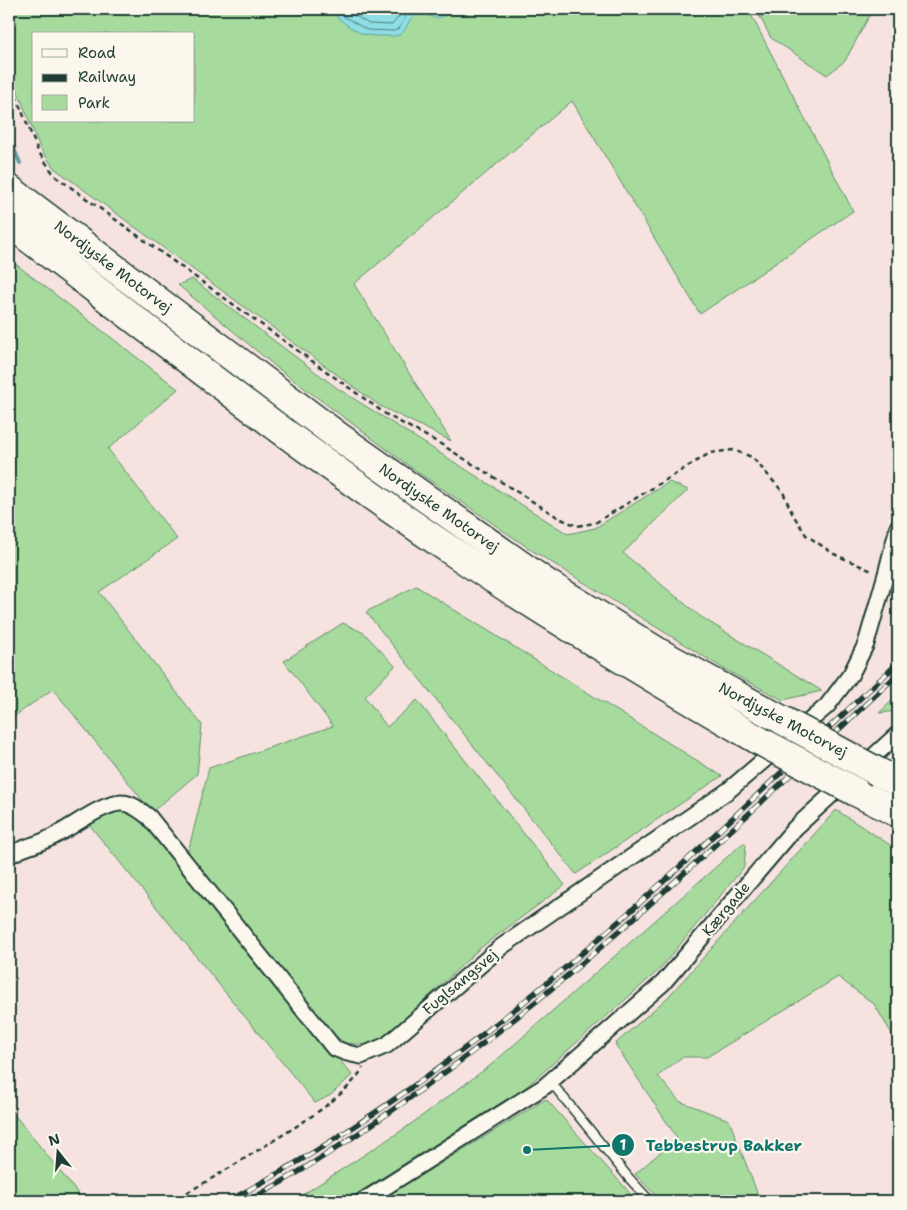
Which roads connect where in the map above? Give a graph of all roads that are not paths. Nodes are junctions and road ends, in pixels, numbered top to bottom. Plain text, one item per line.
1 (9, 174) edge
2 (9, 189) edge
3 (9, 224) edge
4 (339, 437) junction
5 (898, 527) edge
6 (898, 734) edge
7 (888, 777) edge
8 (898, 813) edge
9 (9, 856) edge
10 (550, 1081) junction
11 (363, 1201) edge
12 (650, 1201) edge

1 - 4 highway
2 - 4 highway, Nordjyske Motorvej
3 - 8 highway, Nordjyske Motorvej, bridge
4 - 7 highway, Nordjyske Motorvej, bridge
5 - 9 street, Fuglsangsvej
6 - 10 street, Kærgade
10 - 11 street, Kærgade
10 - 12 lane

